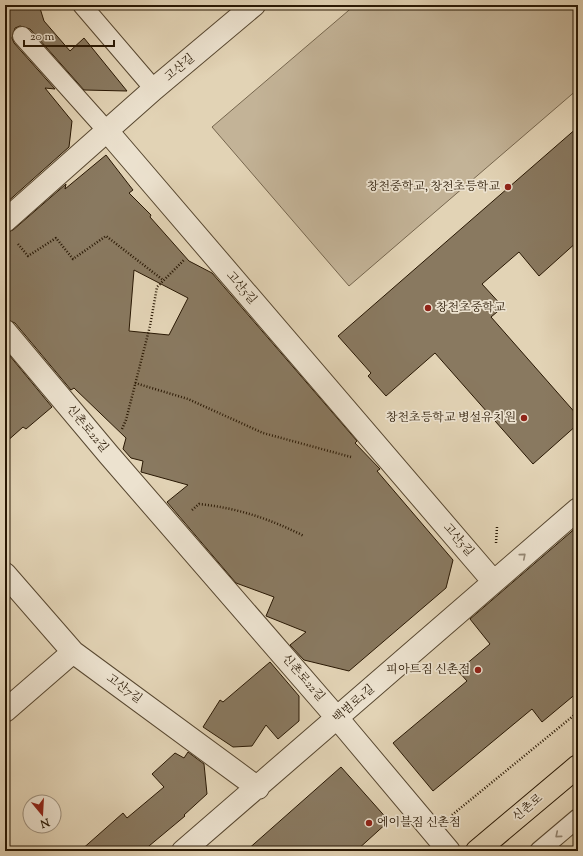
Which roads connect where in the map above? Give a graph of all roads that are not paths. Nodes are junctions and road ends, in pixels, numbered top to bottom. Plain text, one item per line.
1 (82, 5) edge
2 (254, 5) edge
3 (22, 36) dead end
4 (154, 89) junction
5 (108, 132) junction
6 (10, 230) edge
7 (5, 332) edge
8 (578, 509) edge
9 (5, 574) edge
10 (493, 581) junction
11 (73, 652) junction
12 (5, 711) edge
13 (338, 718) junction
14 (578, 766) edge
15 (258, 788) junction
16 (578, 818) edge
17 (184, 851) edge
18 (449, 851) edge
19 (477, 851) edge
20 (539, 851) edge

1 - 4 lane
2 - 4 street, 고산길
3 - 5 lane
4 - 5 street, 고산길
5 - 6 street, 고산길
5 - 10 street, 고산5길
7 - 13 street, 신촌로22길
10 -> 8 street, 백범로1길
9 - 11 street, 고산7길
10 - 13 street, 백범로1길
11 - 12 street
11 - 15 street, 고산7길
13 - 15 street, 백범로1길
13 - 18 street, 신촌로22길
14 - 19 main road, 신촌로
15 - 17 street, 백범로1길
16 -> 20 lane

